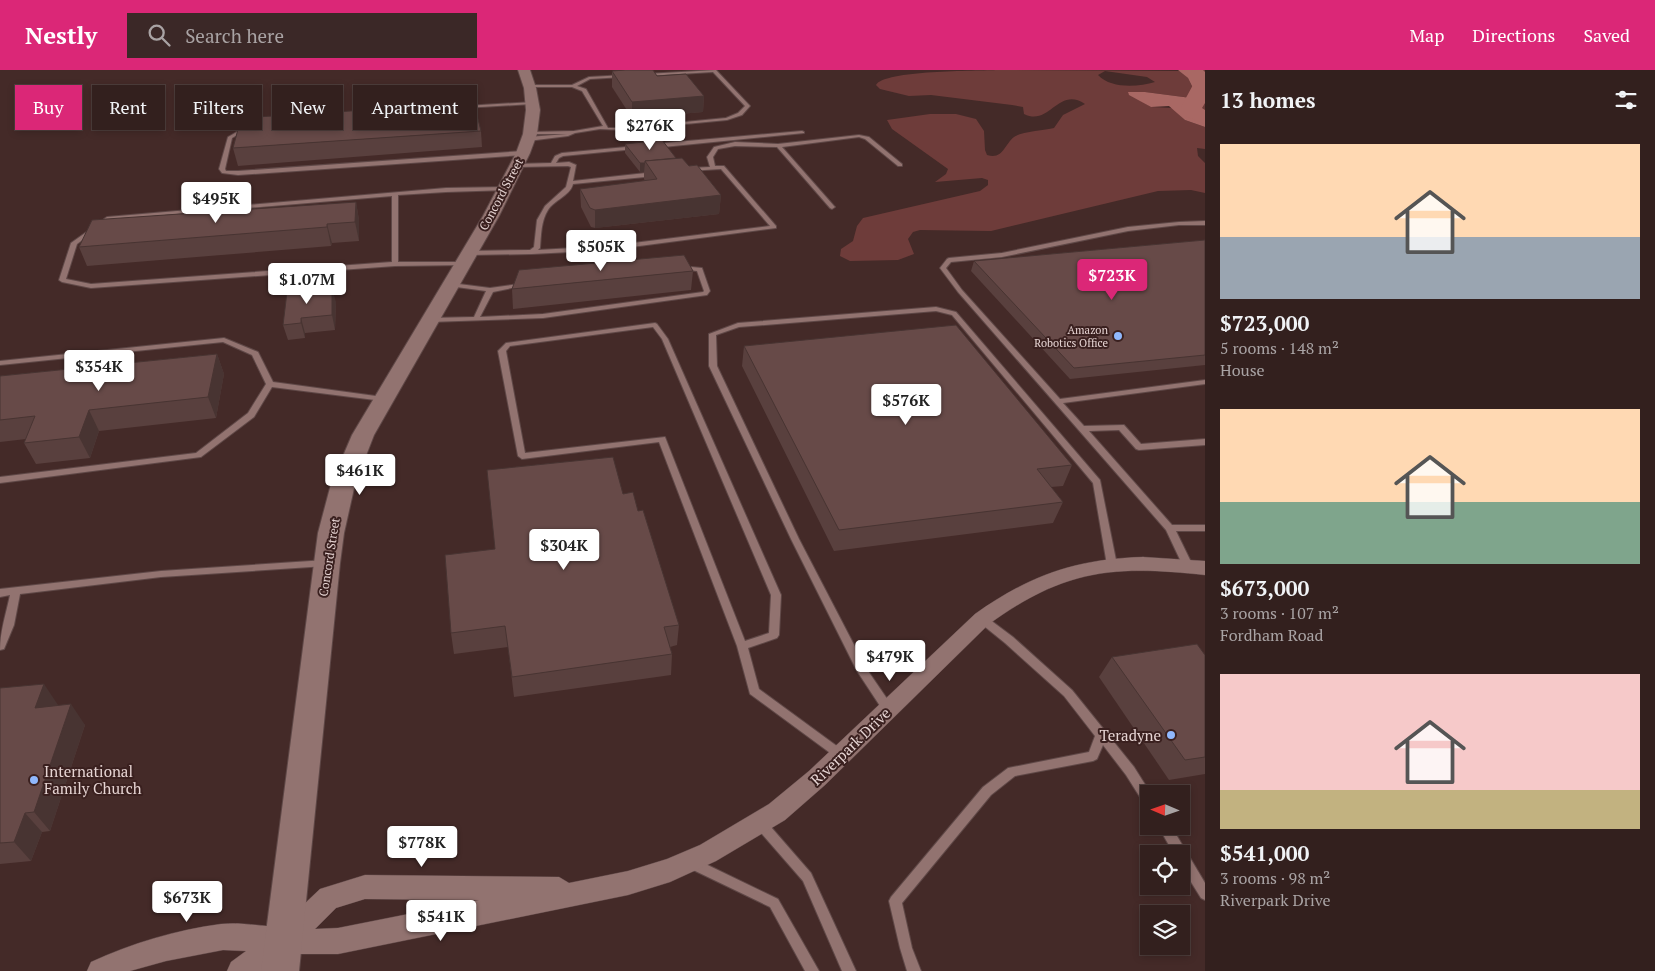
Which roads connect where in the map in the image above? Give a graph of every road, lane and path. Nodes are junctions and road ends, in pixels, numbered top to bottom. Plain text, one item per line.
1 (642, 75) edge
2 (633, 76) edge
3 (529, 86) edge
4 (573, 86) junction
5 (477, 103) edge
6 (602, 129) junction
7 (243, 130) edge
8 (802, 132) dead end
9 (648, 146) edge
10 (778, 146) junction
11 (639, 147) edge
12 (525, 148) junction
13 (553, 164) junction
14 (900, 165) dead end
15 (713, 168) junction
16 (684, 171) edge
17 (665, 173) edge
18 (570, 183) junction
19 (506, 189) junction
20 (395, 194) junction
21 (832, 207) dead end
22 (1205, 223) edge
23 (532, 252) junction
24 (467, 258) junction
25 (395, 264) junction
26 (672, 269) edge
27 (528, 284) edge
28 (451, 285) junction
29 (490, 290) junction
30 (476, 319) junction
31 (430, 320) junction
32 (0, 363) edge
33 (1205, 382) edge
34 (270, 384) junction
35 (383, 399) junction
36 (1058, 401) junction
37 (1083, 430) junction
38 (1205, 442) edge
39 (0, 480) edge
40 (1170, 528) junction
41 (1205, 528) edge
42 (327, 563) junction
43 (1112, 565) junction
44 (1196, 567) edge
45 (16, 591) junction
46 (0, 593) edge
47 (982, 619) junction
48 (0, 646) edge
49 (742, 646) junction
50 (888, 709) junction
51 (1102, 735) junction
52 (841, 755) junction
53 (1140, 787) edge
54 (760, 823) junction
55 (689, 862) junction
56 (1190, 869) edge
57 (594, 890) junction
58 (1205, 894) edge
59 (284, 941) junction
60 (100, 971) edge
61 (240, 971) edge
62 (280, 971) edge
63 (812, 971) edge
64 (849, 971) edge
65 (914, 971) edge

1 - 6 lane
2 - 4 lane
3 - 4 lane
3 - 5 lane
3 - 12 street, Concord Street
4 - 6 lane
6 - 12 lane
7 - 12 lane
8 - 9 lane
10 - 14 lane
10 - 15 lane
10 - 21 lane
11 - 13 lane
12 - 13 lane
12 - 19 street, Concord Street
13 - 18 lane
15 - 16 lane
15 - 23 lane
17 - 18 lane
18 - 23 lane
19 - 20 lane
19 - 24 street, Concord Street
20 - 25 lane
20 - 25 lane
22 - 36 lane
23 - 24 lane
24 - 25 lane
24 - 28 street, Concord Street
26 - 30 lane
27 - 29 lane
28 - 29 lane
28 - 31 street, Concord Street
29 - 30 lane
30 - 31 lane
31 - 35 street, Concord Street
32 - 34 lane
33 - 36 lane
34 - 35 lane
34 - 39 lane
35 - 42 street, Concord Street
36 - 37 lane
37 - 38 lane
37 - 40 lane
40 - 41 lane
40 - 44 lane
42 - 45 lane
42 - 59 street, Concord Street
43 - 44 street, Riverpark Drive
43 - 47 street, Riverpark Drive
43 - 50 lane
45 - 46 lane
45 - 48 lane
47 - 50 street, Riverpark Drive
47 - 51 lane
49 - 49 lane
49 - 52 lane
50 - 52 street, Riverpark Drive
51 - 53 lane
51 - 65 lane
52 - 54 street, Riverpark Drive
54 - 55 street, Riverpark Drive
54 - 64 lane
55 - 57 street, Riverpark Drive
55 - 63 lane
56 - 58 lane
57 - 59 street, Riverpark Drive
57 - 59 street, Riverpark Drive
59 - 60 street
59 - 61 street
59 - 62 street, Concord Street

